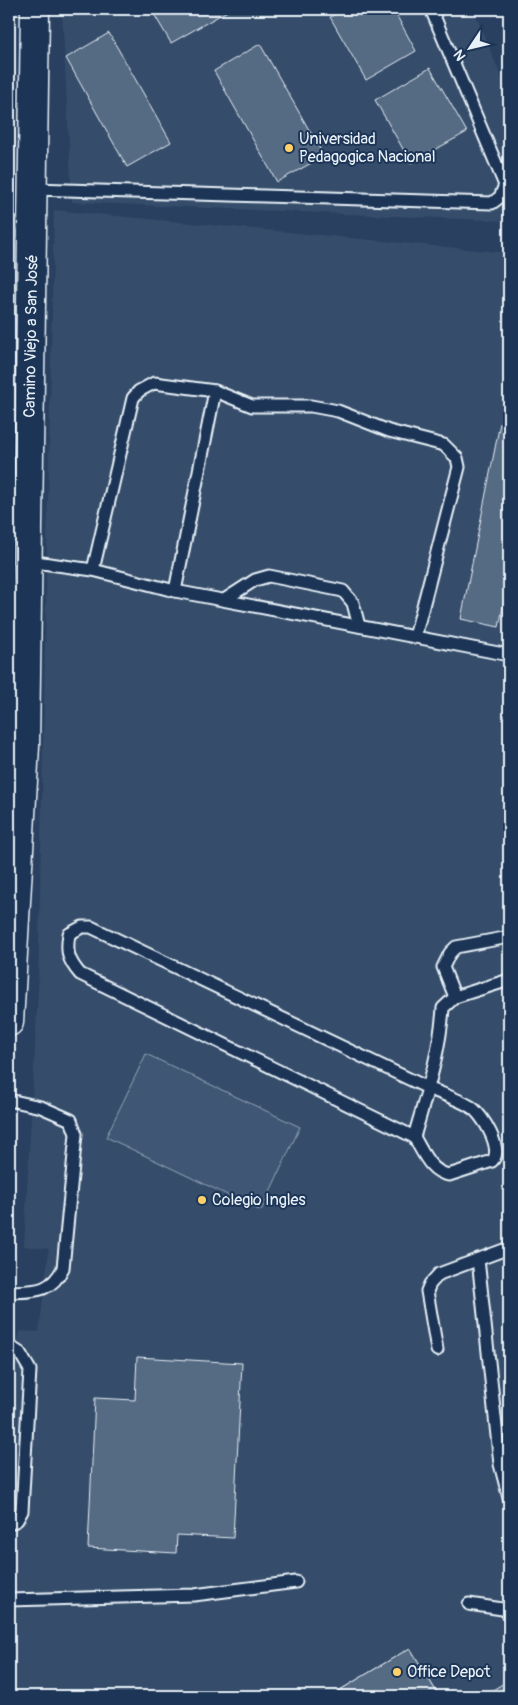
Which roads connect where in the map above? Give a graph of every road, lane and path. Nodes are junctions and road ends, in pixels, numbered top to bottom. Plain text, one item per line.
1 (35, 9) edge
2 (431, 9) edge
3 (34, 189) junction
4 (215, 391) junction
5 (26, 561) junction
6 (93, 570) junction
7 (175, 591) junction
8 (224, 600) junction
9 (359, 626) junction
10 (415, 637) junction
11 (509, 655) edge
12 (17, 748) edge
13 (14, 851) edge
14 (509, 938) edge
15 (509, 980) edge
16 (455, 997) junction
17 (9, 1022) edge
18 (428, 1088) junction
19 (9, 1100) edge
20 (414, 1137) junction
21 (509, 1248) edge
22 (478, 1259) junction
23 (9, 1292) edge
24 (9, 1346) edge
25 (436, 1350) dead end
26 (509, 1498) edge
27 (9, 1524) edge
28 (296, 1582) dead end
29 (9, 1600) edge
30 (469, 1604) dead end
31 (509, 1610) edge

1 - 3 street, Camino Viejo a San José
2 - 3 lane
3 - 5 street, Camino Viejo a San José
4 - 6 lane
4 - 7 lane
4 - 10 lane
5 - 6 lane
5 - 12 street, Camino Viejo a San José
6 - 7 lane
7 - 8 lane
8 - 9 lane
8 - 9 lane
9 - 10 lane
10 - 11 lane
12 - 13 street, Camino Viejo a San José
13 - 17 street, Camino Viejo a San José
14 - 16 lane
15 - 16 lane
16 - 18 lane
18 - 20 lane
18 - 20 lane
18 - 20 lane
19 - 23 lane
21 - 22 lane
22 - 25 lane
22 - 26 lane
24 - 27 lane
28 - 29 lane
30 - 31 lane

